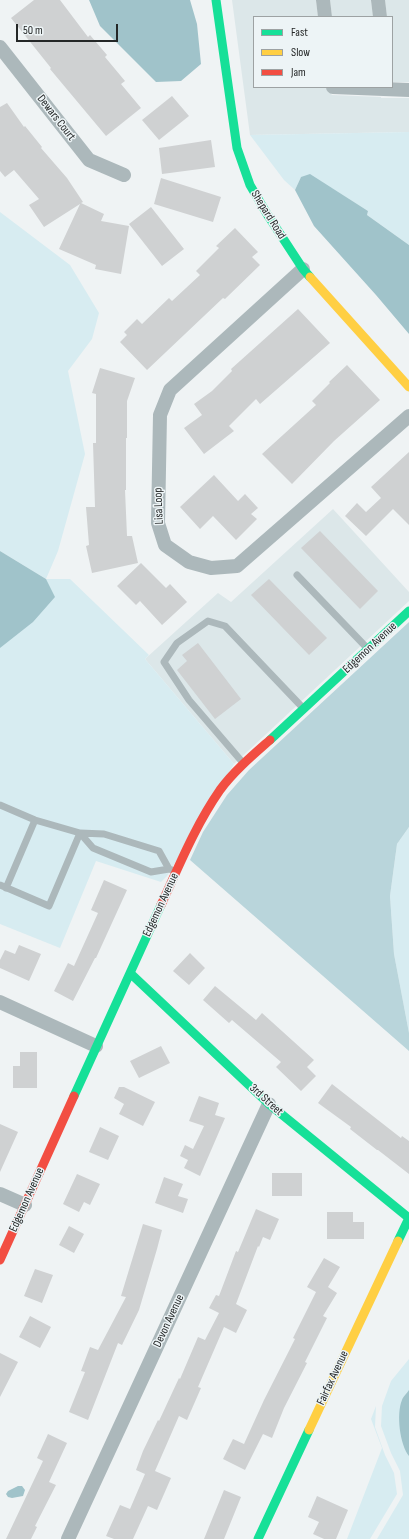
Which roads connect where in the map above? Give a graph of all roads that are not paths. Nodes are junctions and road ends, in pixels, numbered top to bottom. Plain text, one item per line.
1 (216, 0) edge
2 (323, 0) edge
3 (378, 0) edge
4 (325, 16) edge
5 (380, 16) edge
6 (0, 47) edge
7 (387, 88) edge
8 (409, 90) edge
9 (124, 175) dead end
10 (303, 269) junction
11 (409, 387) edge
12 (409, 416) edge
13 (297, 575) dead end
14 (409, 612) edge
15 (368, 649) junction
16 (304, 709) junction
17 (244, 764) junction
18 (0, 805) edge
19 (35, 820) junction
20 (80, 833) junction
21 (173, 870) junction
22 (3, 886) edge
23 (130, 973) junction
24 (0, 1002) edge
25 (96, 1046) junction
26 (270, 1104) junction
27 (0, 1194) edge
28 (26, 1205) junction
29 (409, 1218) edge
30 (0, 1260) edge
31 (68, 1539) edge
32 (258, 1539) edge

1 - 10 street, Shepard Road
2 - 4 street
3 - 5 street
6 - 9 street, Dewars Court
7 - 8 street
10 - 11 street, Shepard Road
10 - 12 street, Lisa Loop
13 - 15 lane
14 - 15 street, Edgemon Avenue
15 - 16 street, Edgemon Avenue
16 - 17 street, Edgemon Avenue
16 - 17 lane
17 - 21 street, Edgemon Avenue
18 - 19 lane
19 - 20 lane
19 - 22 lane
20 - 21 lane
20 - 21 lane
20 - 22 lane
21 - 23 street, Edgemon Avenue
23 - 25 street, Edgemon Avenue
23 - 26 street, 3rd Street
24 - 25 street
25 - 28 street, Edgemon Avenue
26 - 29 street, 3rd Street
26 - 31 street, Devon Avenue
27 - 28 street
28 - 30 street, Edgemon Avenue
29 - 32 street, Fairfax Avenue

